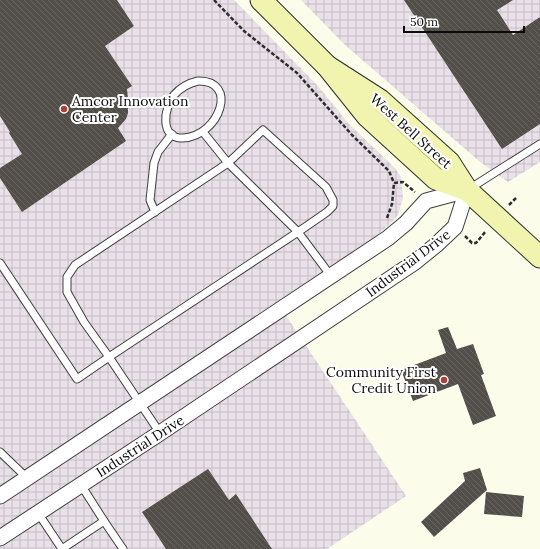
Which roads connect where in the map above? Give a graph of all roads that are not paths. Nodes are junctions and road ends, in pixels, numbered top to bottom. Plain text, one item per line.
1 (261, 0) edge
2 (203, 132) junction
3 (172, 134) junction
4 (540, 144) edge
5 (228, 163) junction
6 (467, 190) junction
7 (155, 212) junction
8 (298, 232) junction
9 (540, 257) edge
10 (0, 263) edge
11 (331, 276) junction
12 (109, 357) junction
13 (140, 403) junction
14 (160, 433) junction
15 (0, 452) edge
16 (27, 478) junction
17 (81, 485) junction
18 (0, 496) edge
19 (38, 513) junction
20 (104, 521) junction
21 (0, 538) edge
22 (62, 549) edge
23 (122, 549) edge

1 - 6 main road, West Bell Street
2 - 3 lane
2 - 3 lane
2 - 5 lane
3 - 7 lane
4 - 6 lane
5 - 7 lane
5 - 8 lane
5 - 8 lane
6 - 9 main road, West Bell Street
6 - 11 street
6 - 14 street, Industrial Drive
7 - 12 lane
8 - 11 lane
8 - 12 lane
10 - 12 lane
11 - 13 street
12 - 13 lane
13 - 14 lane
13 - 16 street
14 - 17 street, Industrial Drive
15 - 16 lane
16 - 18 street
17 - 19 street, Industrial Drive
17 - 20 lane
19 - 21 street, Industrial Drive
19 - 22 lane
20 - 22 lane
20 - 23 lane

